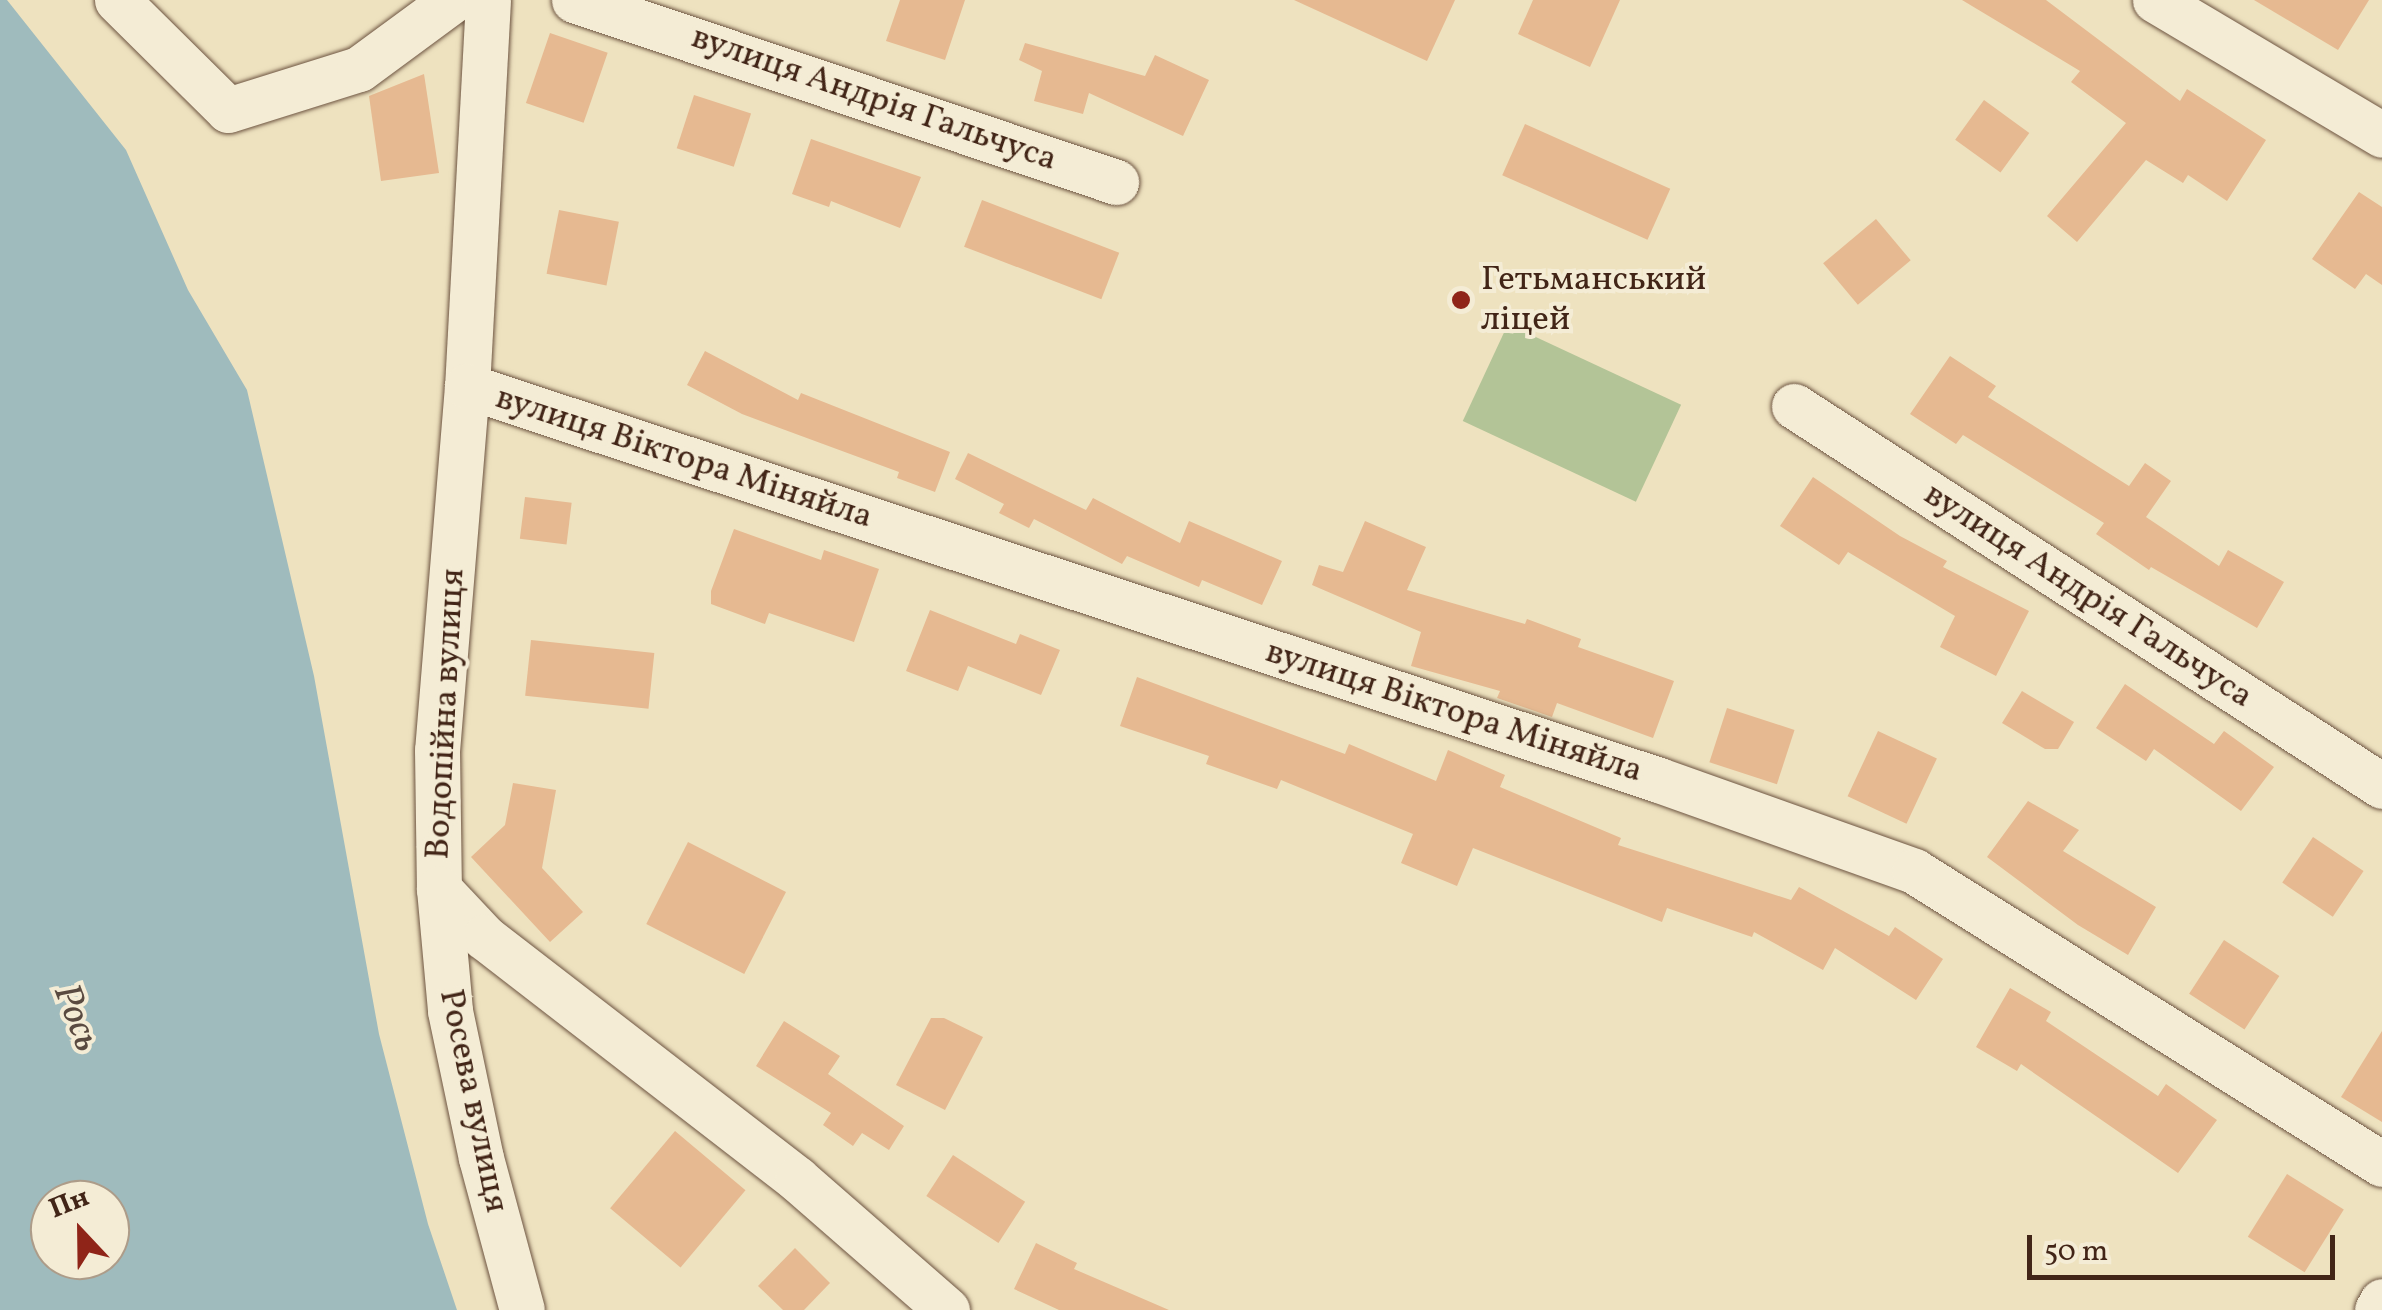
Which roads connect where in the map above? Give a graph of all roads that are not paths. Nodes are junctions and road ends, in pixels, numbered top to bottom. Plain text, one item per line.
1 (116, 0) edge
2 (453, 0) edge
3 (488, 0) edge
4 (574, 0) edge
5 (2155, 0) edge
6 (2382, 136) edge
7 (1116, 182) dead end
8 (467, 386) junction
9 (1794, 406) dead end
10 (2382, 786) edge
11 (438, 890) junction
12 (2382, 1164) edge
13 (2382, 1301) edge
14 (522, 1310) edge
15 (947, 1310) edge
16 (2377, 1310) edge

1 - 2 street
3 - 8 street, Водопійна вулиця
4 - 7 street, вулиця Андрія Гальчуса
5 - 6 street
8 - 11 street, Водопійна вулиця
8 - 12 street, вулиця Віктора Міняйла
9 - 10 street, вулиця Андрія Гальчуса
11 - 14 street, Росева вулиця
11 - 15 street, Водопійна вулиця
13 - 16 street

